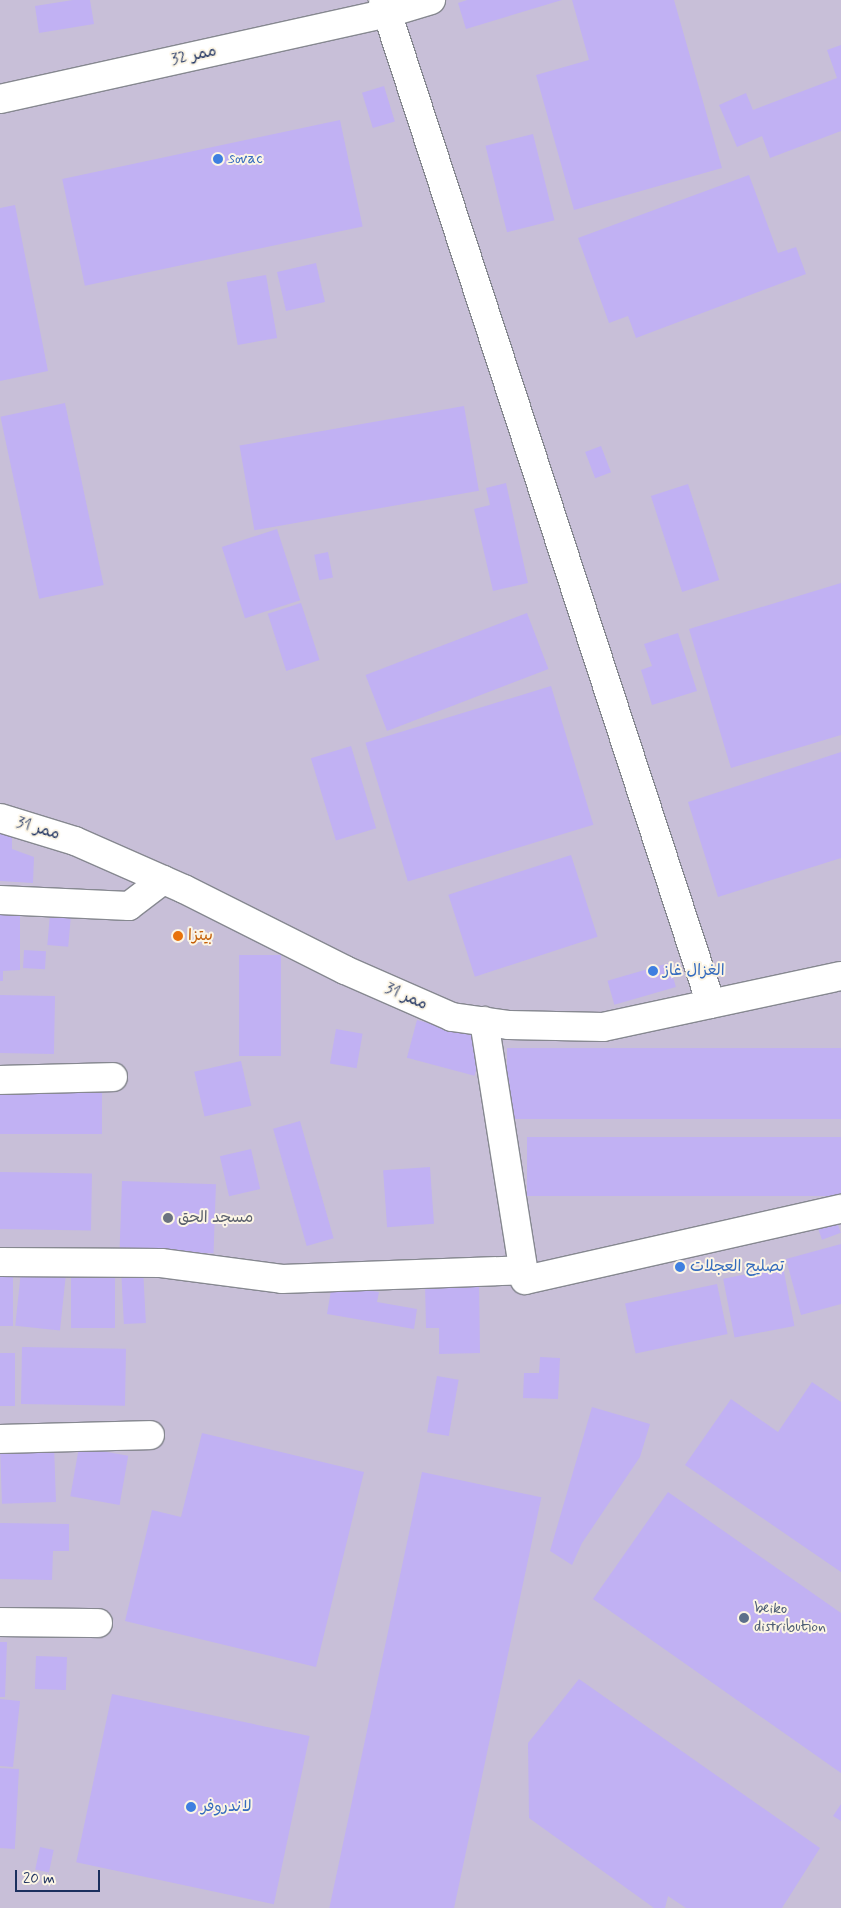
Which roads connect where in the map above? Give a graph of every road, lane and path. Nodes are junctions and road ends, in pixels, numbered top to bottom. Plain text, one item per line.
1 (431, 0) edge
2 (386, 7) edge
3 (0, 99) edge
4 (0, 818) edge
5 (163, 880) junction
6 (0, 900) edge
7 (841, 976) edge
8 (711, 1004) junction
9 (484, 1021) junction
10 (113, 1077) dead end
11 (0, 1080) edge
12 (841, 1209) edge
13 (0, 1262) edge
14 (523, 1270) junction
15 (150, 1435) dead end
16 (0, 1439) edge
17 (0, 1622) edge
18 (98, 1623) dead end

1 - 2 street, ممر 32
2 - 3 street, ممر 32
2 - 8 street
4 - 5 street, ممر 31
5 - 6 street
5 - 9 street, ممر 31
7 - 8 street, ممر 31
8 - 9 street, ممر 31
9 - 14 street
10 - 11 street
12 - 14 street
13 - 14 street
15 - 16 street
17 - 18 street

